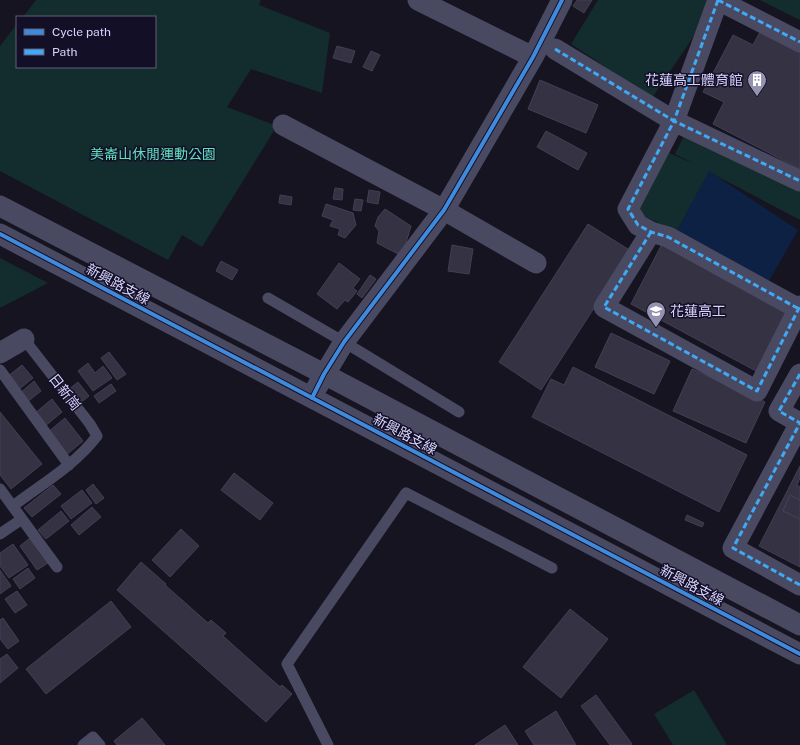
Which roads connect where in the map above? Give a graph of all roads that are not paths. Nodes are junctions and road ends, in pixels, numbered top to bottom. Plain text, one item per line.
1 (418, 0) edge
2 (562, 0) edge
3 (800, 42) edge
4 (555, 49) dead end
5 (533, 57) junction
6 (674, 122) junction
7 (283, 125) dead end
8 (800, 181) edge
9 (0, 206) edge
10 (444, 210) junction
11 (651, 232) junction
12 (0, 234) edge
13 (536, 263) dead end
14 (268, 298) dead end
15 (799, 308) edge
16 (24, 339) joint
17 (344, 342) junction
18 (0, 353) edge
19 (0, 370) edge
20 (324, 374) junction
21 (800, 374) edge
22 (312, 398) junction
23 (459, 412) dead end
24 (69, 465) junction
25 (0, 489) edge
26 (13, 506) junction
27 (22, 519) junction
28 (0, 534) edge
29 (57, 567) dead end
30 (552, 568) dead end
31 (800, 585) edge
32 (800, 625) edge
33 (800, 654) edge
34 (83, 745) edge
35 (100, 745) edge
36 (328, 745) edge

1 - 5 street
2 - 5 street
3 - 6 street
4 - 6 street
5 - 10 street
6 - 8 street
6 - 11 street
7 - 10 street
9 - 20 street, 新興路支線
10 - 13 street
10 - 17 street
11 - 15 street
11 - 15 street
12 - 22 street, 新興路支線
14 - 17 lane
16 - 18 street, 日新崗
16 - 24 lane, 日新崗
17 - 20 street
17 - 23 lane
19 - 24 lane
20 - 22 street
20 - 32 street, 新興路支線
21 - 31 street
22 - 33 street, 新興路支線
24 - 26 lane, 日新崗
25 - 26 lane
26 - 27 lane
27 - 28 lane
27 - 29 lane
30 - 36 lane
34 - 35 lane

